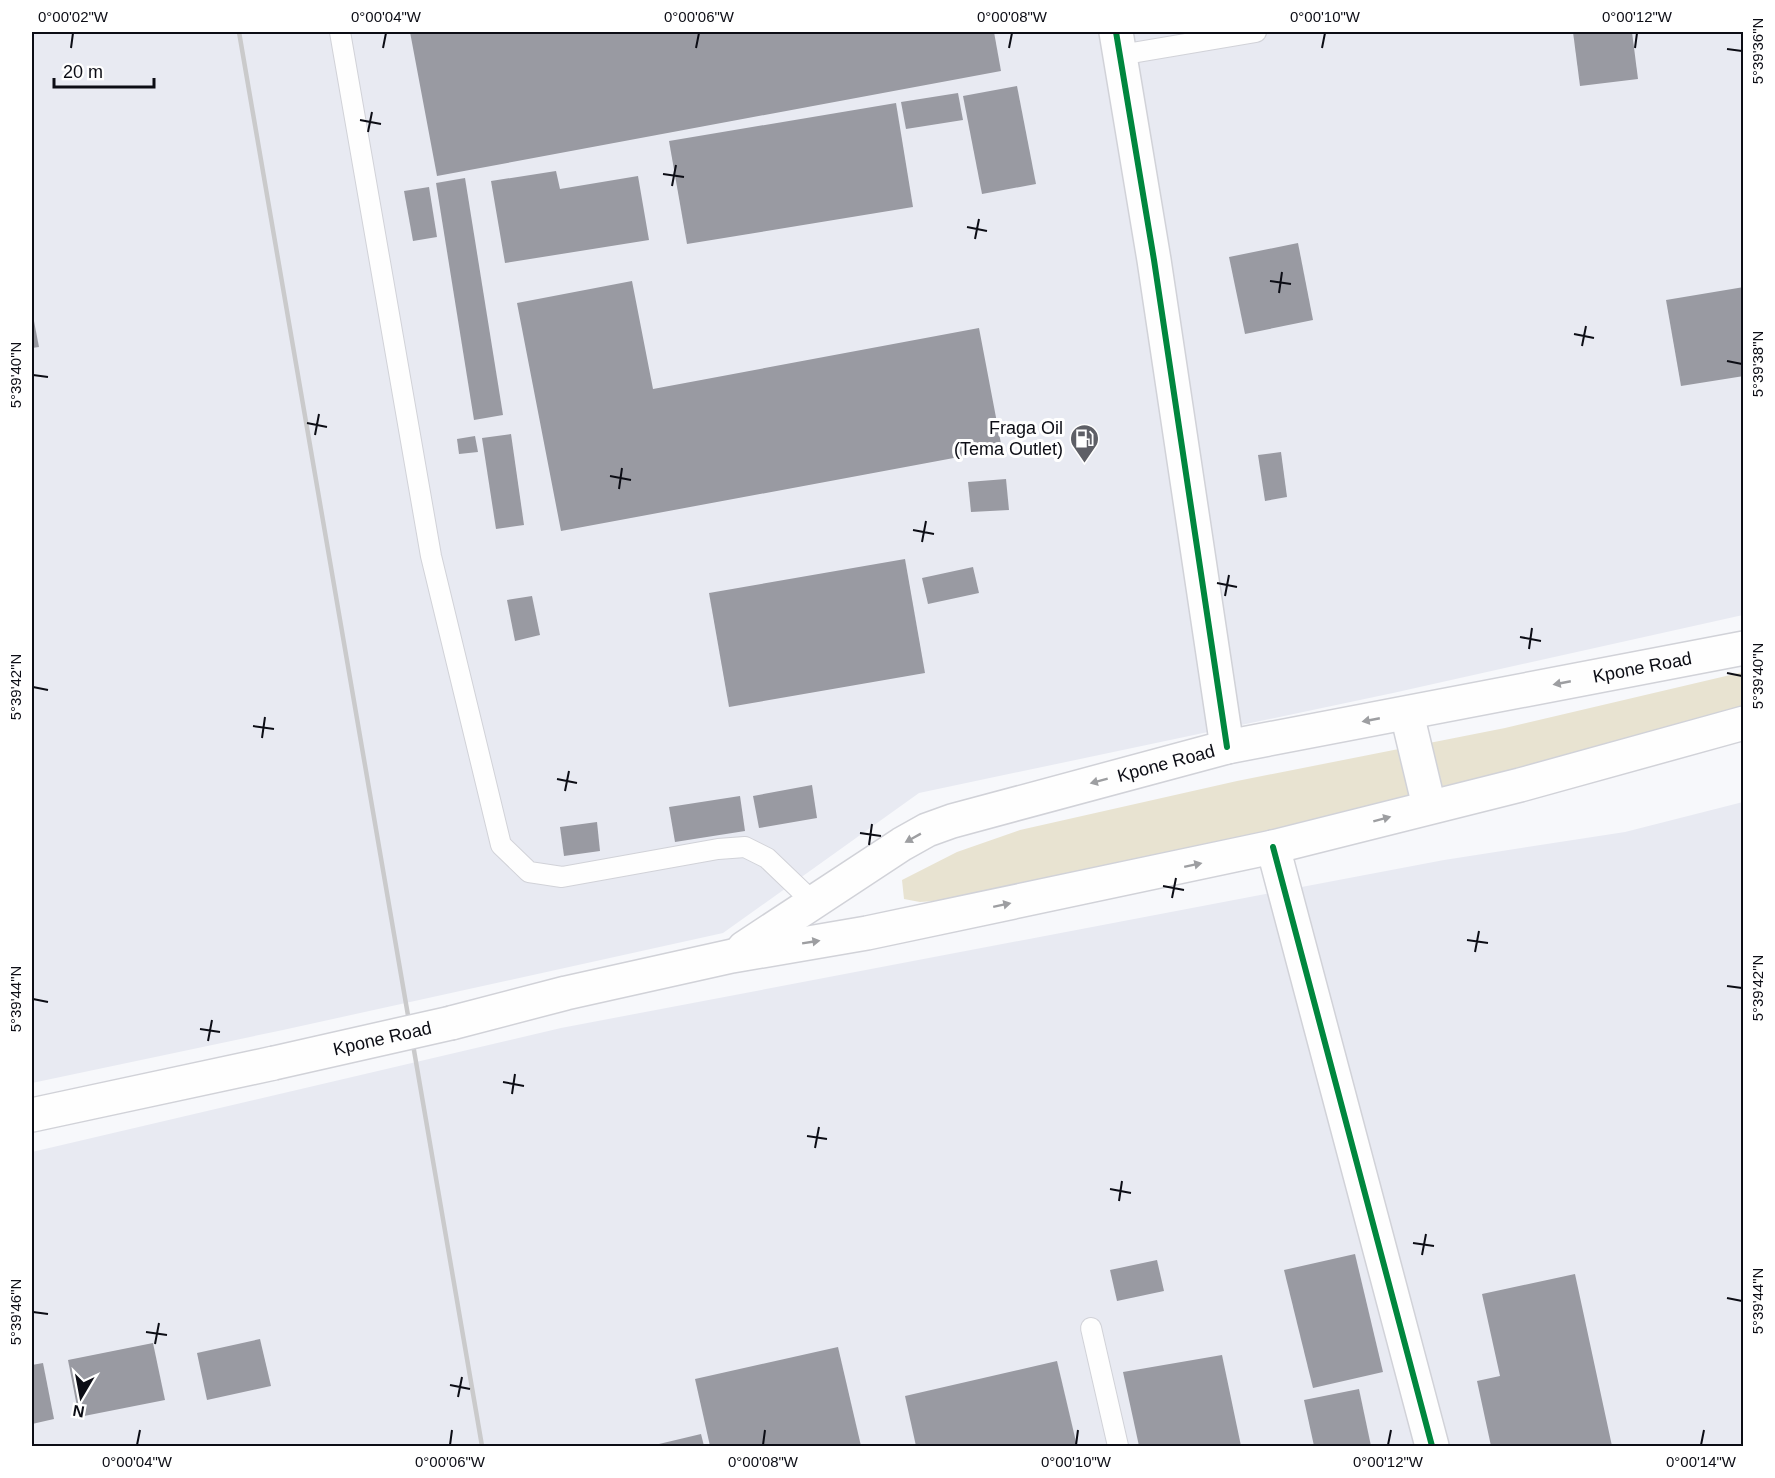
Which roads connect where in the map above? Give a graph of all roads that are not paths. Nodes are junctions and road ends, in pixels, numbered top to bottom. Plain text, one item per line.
1 (340, 32) edge
2 (1256, 32) edge
3 (1118, 43) edge
4 (1743, 648) edge
5 (1407, 714) junction
6 (1743, 723) edge
7 (1227, 747) junction
8 (1429, 806) junction
9 (1273, 848) junction
10 (814, 903) junction
11 (732, 956) junction
12 (32, 1115) edge
13 (1091, 1328) dead end
14 (1118, 1446) edge
15 (1432, 1446) edge

1 - 10 lane
2 - 3 lane
3 - 7 main road
4 -> 5 main road, Kpone Road
5 -> 7 main road, Kpone Road
5 - 8 main road
6 - 8 main road, Kpone Road
7 -> 10 main road, Kpone Road
9 -> 8 main road, Kpone Road
11 -> 9 main road, Kpone Road
9 - 15 main road
10 - 11 main road, Kpone Road
11 - 12 main road, Kpone Road, bridge
13 - 14 lane

